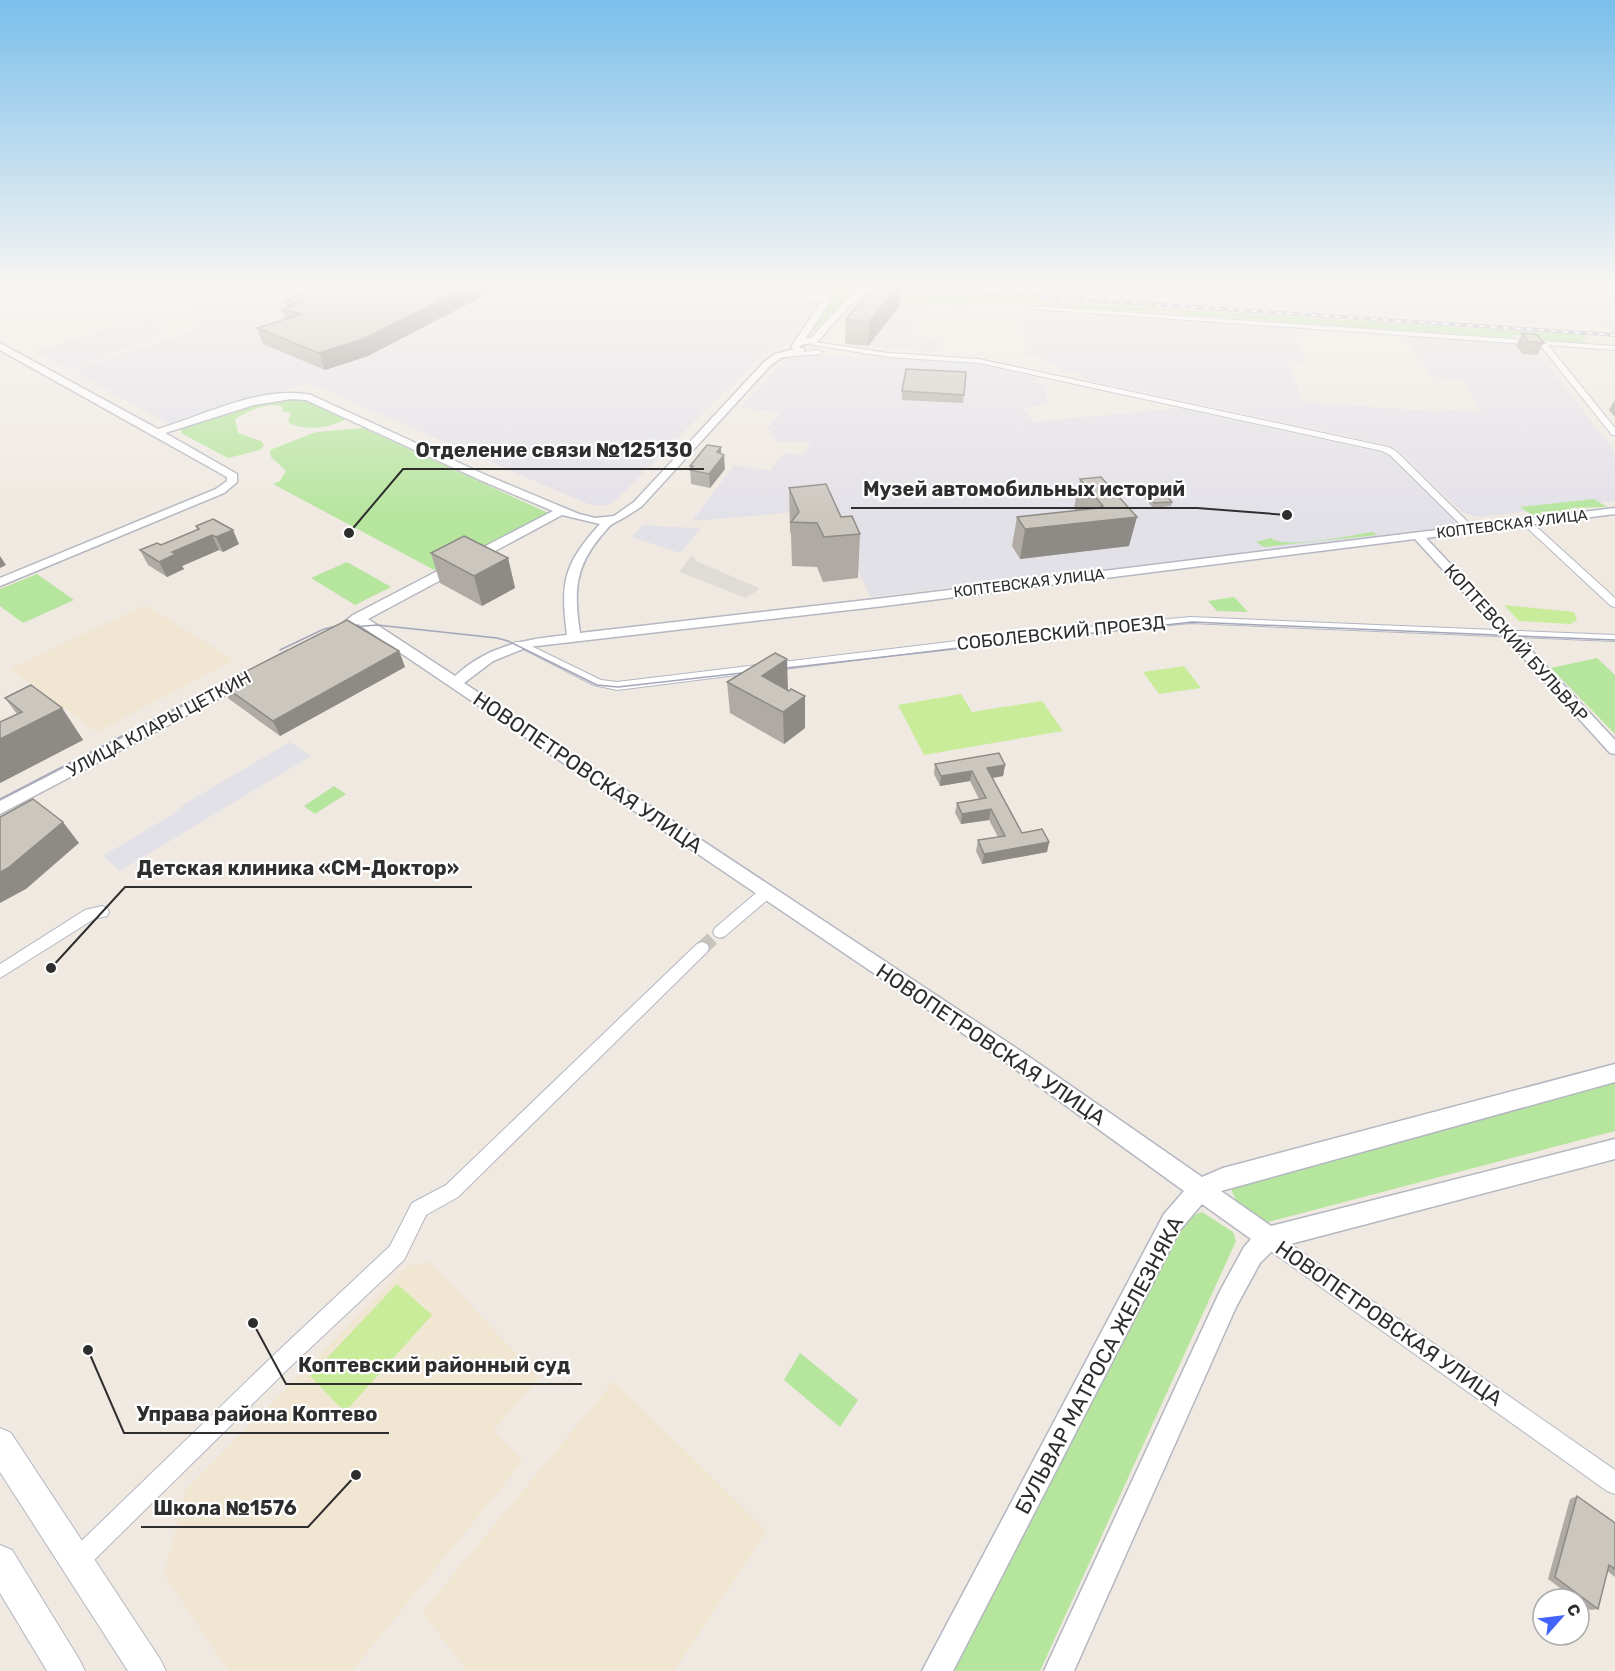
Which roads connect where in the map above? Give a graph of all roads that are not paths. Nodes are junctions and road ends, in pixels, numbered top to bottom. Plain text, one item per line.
1 (29, 362) edge
2 (776, 362) edge
3 (984, 362) edge
4 (1557, 362) edge
5 (157, 432) junction
6 (1615, 433) edge
7 (561, 511) junction
8 (1615, 512) edge
9 (609, 520) junction
10 (1526, 522) junction
11 (1470, 529) junction
12 (1418, 536) junction
13 (0, 582) edge
14 (1615, 604) edge
15 (358, 618) junction
16 (339, 629) edge
17 (1510, 635) junction
18 (574, 637) junction
19 (1615, 638) edge
20 (519, 644) junction
21 (258, 672) edge
22 (455, 684) junction
23 (1615, 749) edge
24 (0, 808) edge
25 (767, 892) junction
26 (102, 912) dead end
27 (720, 932) tunnel mouth
28 (702, 948) tunnel mouth
29 (0, 972) edge
30 (1615, 1073) edge
31 (1615, 1149) edge
32 (1200, 1189) junction
33 (1269, 1238) junction
34 (0, 1444) edge
35 (1615, 1483) edge
36 (78, 1560) junction
37 (3, 1573) edge
38 (67, 1671) edge
39 (148, 1671) edge
40 (937, 1671) edge
41 (1059, 1671) edge

1 - 5 street
2 - 9 street
3 - 11 street
4 - 6 street
5 - 7 street
5 - 13 street
7 - 9 street
7 - 15 street
8 - 10 street, КОПТЕВСКАЯ УЛИЦА
9 - 18 street
10 - 11 street, КОПТЕВСКАЯ УЛИЦА
10 - 14 street
11 - 12 street, КОПТЕВСКАЯ УЛИЦА
12 - 17 street, КОПТЕВСКИЙ БУЛЬВАР
12 - 18 street, КОПТЕВСКАЯ УЛИЦА
15 - 16 street
15 - 22 street, НОВОПЕТРОВСКАЯ УЛИЦА
17 - 19 street, СОБОЛЕВСКИЙ ПРОЕЗД
17 - 20 street, СОБОЛЕВСКИЙ ПРОЕЗД
17 - 23 street, КОПТЕВСКИЙ БУЛЬВАР
18 - 20 street, КОПТЕВСКАЯ УЛИЦА
20 - 22 street, КОПТЕВСКАЯ УЛИЦА
21 - 24 street, УЛИЦА КЛАРЫ ЦЕТКИН
22 - 25 street, НОВОПЕТРОВСКАЯ УЛИЦА
25 - 27 street
25 - 32 street, НОВОПЕТРОВСКАЯ УЛИЦА
26 - 29 street
28 - 36 street
30 - 32 street, БУЛЬВАР МАТРОСА ЖЕЛЕЗНЯКА
31 - 33 street
32 - 33 street, НОВОПЕТРОВСКАЯ УЛИЦА
32 - 40 street, БУЛЬВАР МАТРОСА ЖЕЛЕЗНЯКА
33 - 35 street, НОВОПЕТРОВСКАЯ УЛИЦА
33 - 41 street
34 - 36 main road
36 - 39 main road
37 - 38 main road

